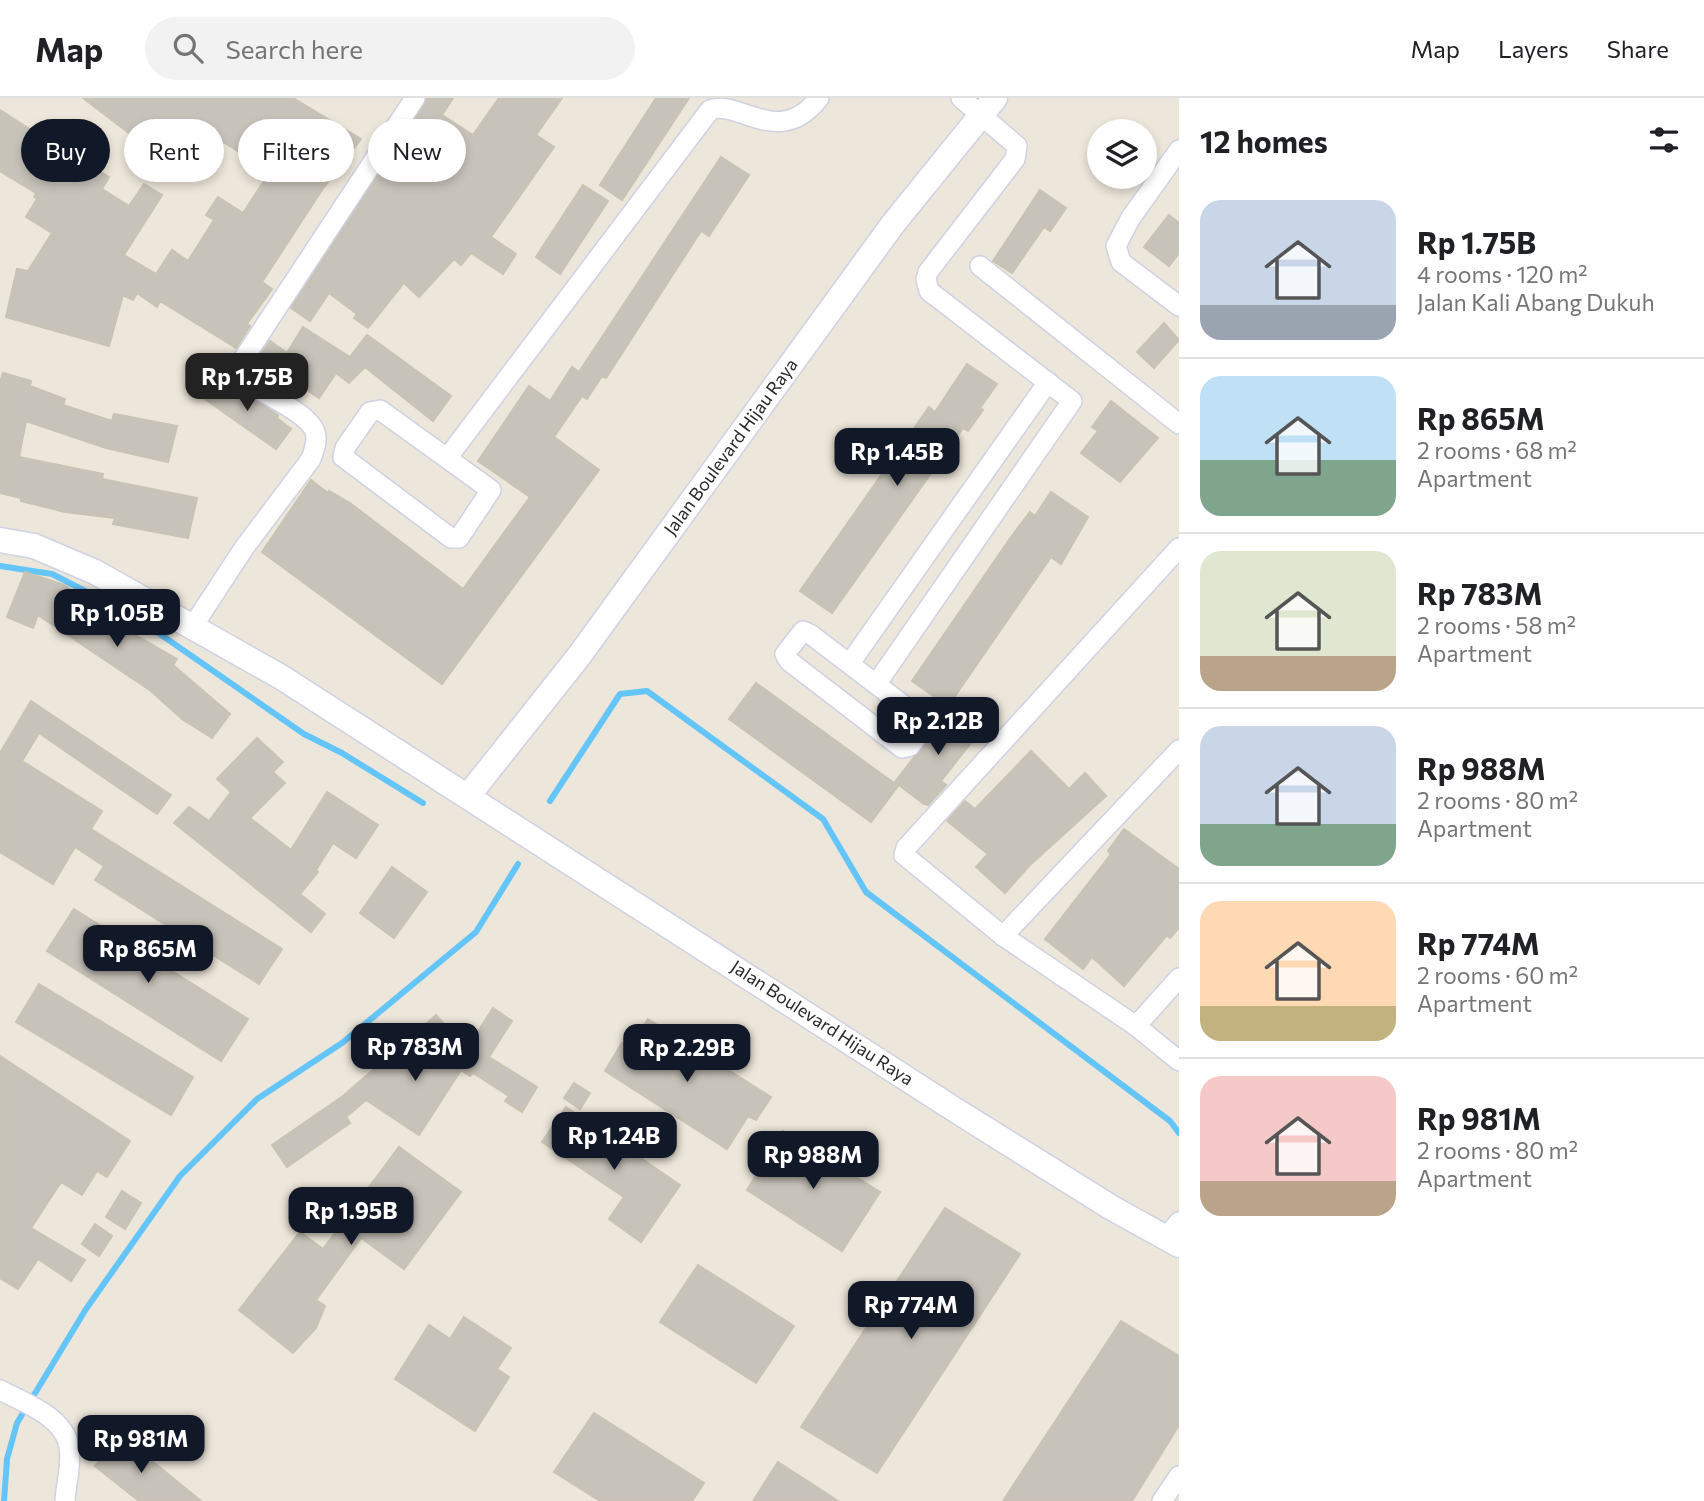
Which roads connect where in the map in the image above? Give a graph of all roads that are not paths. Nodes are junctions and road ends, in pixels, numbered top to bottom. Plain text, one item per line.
1 (415, 98) edge
2 (819, 98) edge
3 (961, 98) edge
4 (989, 106) edge
5 (1179, 150) edge
6 (979, 265) dead end
7 (1179, 306) edge
8 (1048, 382) junction
9 (1179, 424) edge
10 (448, 457) junction
11 (0, 540) edge
12 (1179, 548) edge
13 (193, 626) junction
14 (850, 663) junction
15 (877, 683) junction
16 (1179, 750) edge
17 (468, 796) junction
18 (1003, 936) junction
19 (1179, 978) edge
20 (1136, 1026) junction
21 (1179, 1061) edge
22 (1175, 1235) edge
23 (0, 1390) edge
24 (1179, 1476) edge
25 (65, 1501) edge
26 (1162, 1501) edge

1 - 13 street
2 - 10 street
3 - 4 street
4 - 8 street
4 - 17 street, Jalan Boulevard Hijau Raya
5 - 7 street
6 - 9 street
8 - 14 street
8 - 15 street
10 - 10 street
11 - 13 street, Jalan Boulevard Hijau Raya
12 - 18 street
13 - 17 street, Jalan Boulevard Hijau Raya
14 - 15 street
14 - 15 street
16 - 18 street
17 - 22 street, Jalan Boulevard Hijau Raya
18 - 20 street
19 - 20 street
20 - 21 street
23 - 25 street
24 - 26 street

